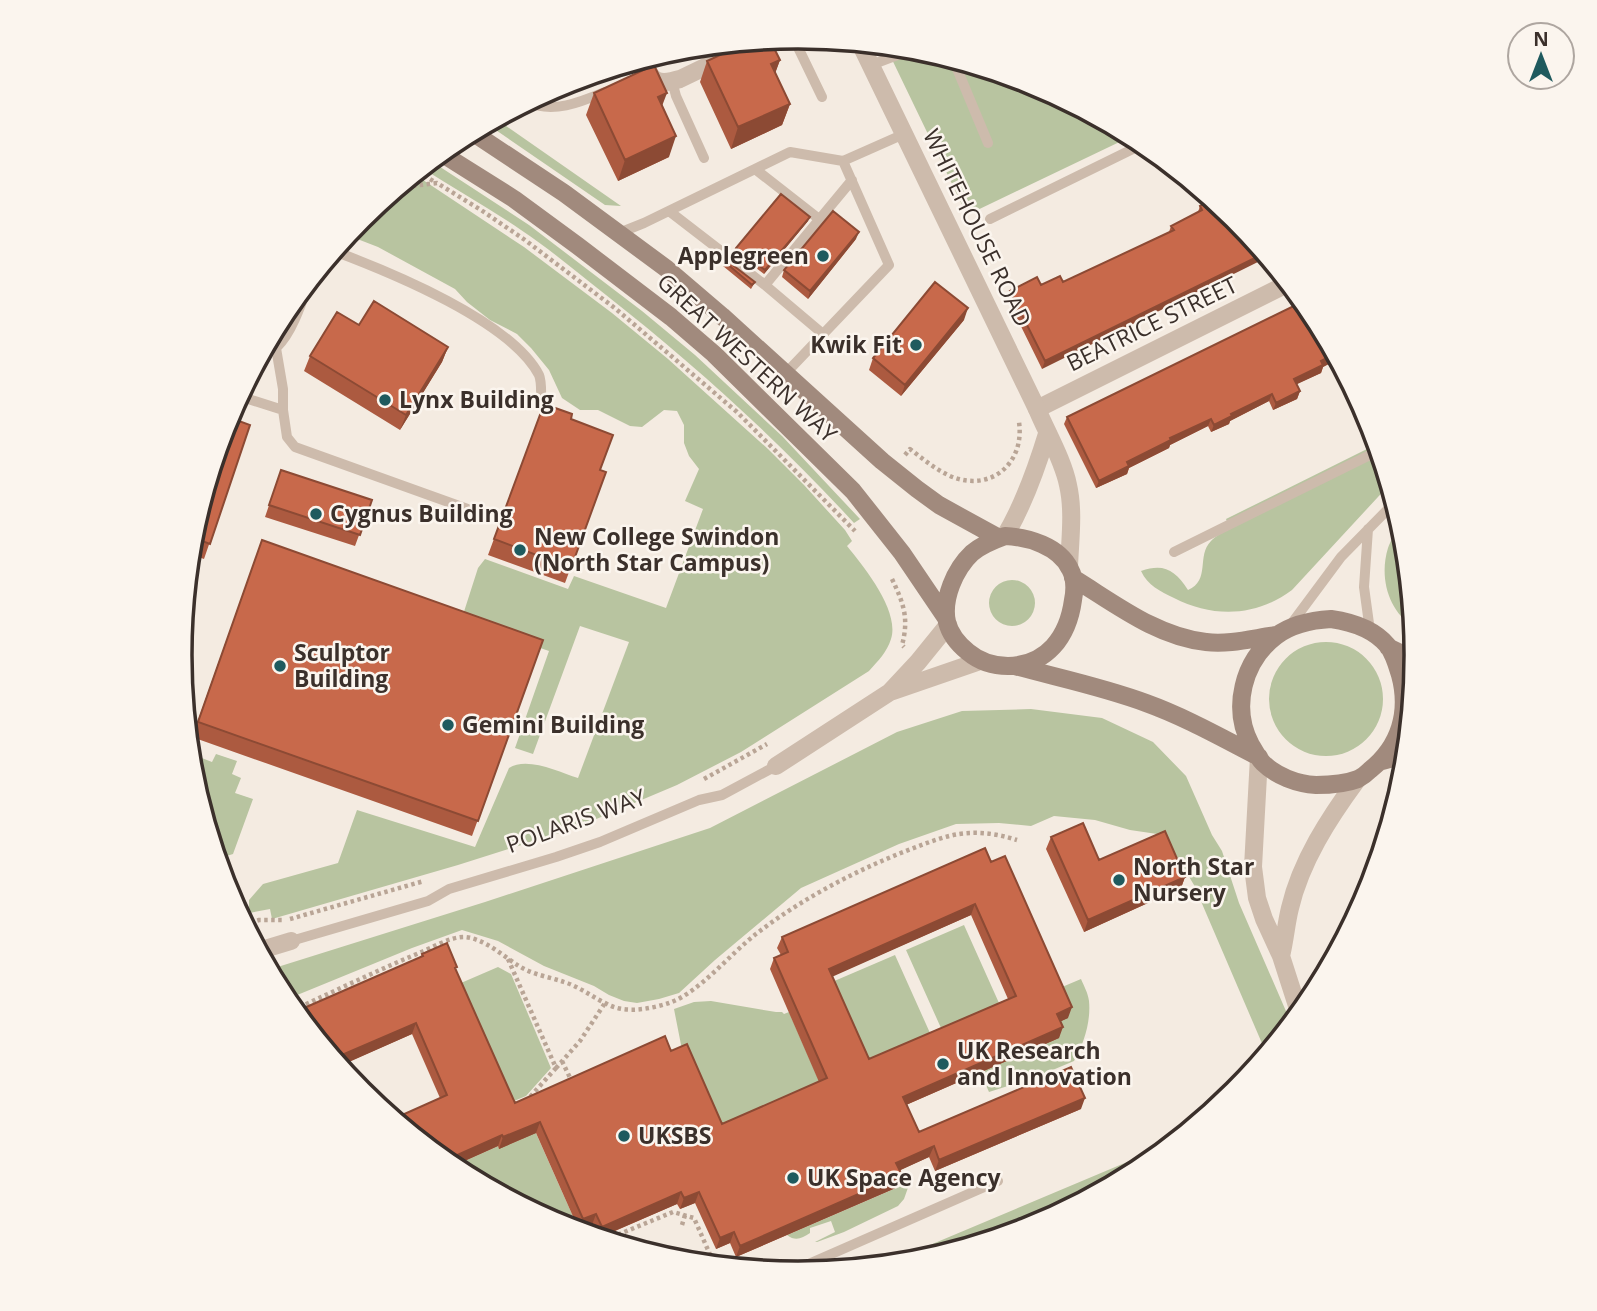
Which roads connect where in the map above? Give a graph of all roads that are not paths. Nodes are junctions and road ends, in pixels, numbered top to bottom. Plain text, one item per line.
1 (799, 49) edge
2 (735, 52) edge
3 (865, 53) edge
4 (893, 57) edge
5 (871, 65) junction
6 (642, 70) edge
7 (958, 71) edge
8 (672, 81) junction
9 (611, 90) edge
10 (822, 97) dead end
11 (541, 107) edge
12 (904, 134) junction
13 (482, 138) edge
14 (988, 143) dead end
15 (1132, 149) edge
16 (704, 158) dead end
17 (450, 159) edge
18 (843, 162) junction
19 (755, 169) junction
20 (852, 180) junction
21 (669, 211) junction
22 (819, 219) junction
23 (990, 219) dead end
24 (619, 233) junction
25 (344, 255) edge
26 (765, 285) junction
27 (1281, 287) edge
28 (295, 317) edge
29 (823, 334) junction
30 (276, 348) joint
31 (786, 373) junction
32 (249, 399) edge
33 (541, 402) dead end
34 (1037, 409) junction
35 (283, 410) junction
36 (1047, 434) junction
37 (1371, 455) edge
38 (1387, 510) edge
39 (490, 517) dead end
40 (1368, 529) junction
41 (1002, 537) junction
42 (1174, 552) dead end
43 (1071, 572) junction
44 (947, 621) junction
45 (1370, 631) junction
46 (1282, 632) junction
47 (1388, 647) junction
48 (1405, 655) edge
49 (980, 661) junction
50 (1015, 666) junction
51 (890, 692) junction
52 (1403, 701) edge
53 (1401, 722) edge
54 (1259, 757) junction
55 (1396, 757) edge
56 (1382, 761) junction
57 (776, 766) joint
58 (1357, 779) junction
59 (291, 941) joint
60 (267, 948) edge
61 (1281, 956) junction
62 (1296, 1002) edge
63 (998, 1181) dead end
64 (814, 1262) edge

1 - 10 lane
2 - 8 street
3 - 5 street, WHITEHOUSE ROAD
4 - 5 lane
5 - 12 street, WHITEHOUSE ROAD
6 - 8 street
7 - 14 lane
8 - 16 lane
9 - 11 lane
12 - 18 lane
12 - 34 street, WHITEHOUSE ROAD
13 - 24 main road, GREAT WESTERN WAY
15 - 23 lane
17 - 44 main road, GREAT WESTERN WAY
18 - 19 lane
18 - 20 lane
19 - 21 lane
19 - 22 lane
20 - 22 lane
20 - 29 lane
21 - 24 lane
21 - 26 lane
22 - 26 lane
24 - 31 main road, GREAT WESTERN WAY
25 - 33 lane
26 - 29 lane
27 - 34 street, BEATRICE STREET
28 - 30 lane
29 - 31 lane
30 - 35 lane
31 - 41 main road, GREAT WESTERN WAY
32 - 35 lane
34 - 36 street, WHITEHOUSE ROAD
35 - 39 lane
36 - 41 street
36 - 43 street, WHITEHOUSE ROAD
37 - 42 lane
38 - 40 lane
40 - 45 lane
40 - 46 lane
41 - 43 main road
41 - 44 main road
43 - 46 main road
43 - 50 main road
44 - 49 main road
44 - 51 street, POLARIS WAY
45 - 46 main road
45 - 47 main road
46 - 54 main road
47 - 48 main road
47 - 52 main road
49 - 50 main road
49 - 51 street, POLARIS WAY
50 - 54 main road
51 - 57 street, POLARIS WAY
53 - 56 main road
54 - 58 main road
54 - 61 street
55 - 56 main road
56 - 58 main road
57 - 59 lane, POLARIS WAY
58 - 61 street
59 - 60 street, POLARIS WAY
61 - 62 street
63 - 64 lane

